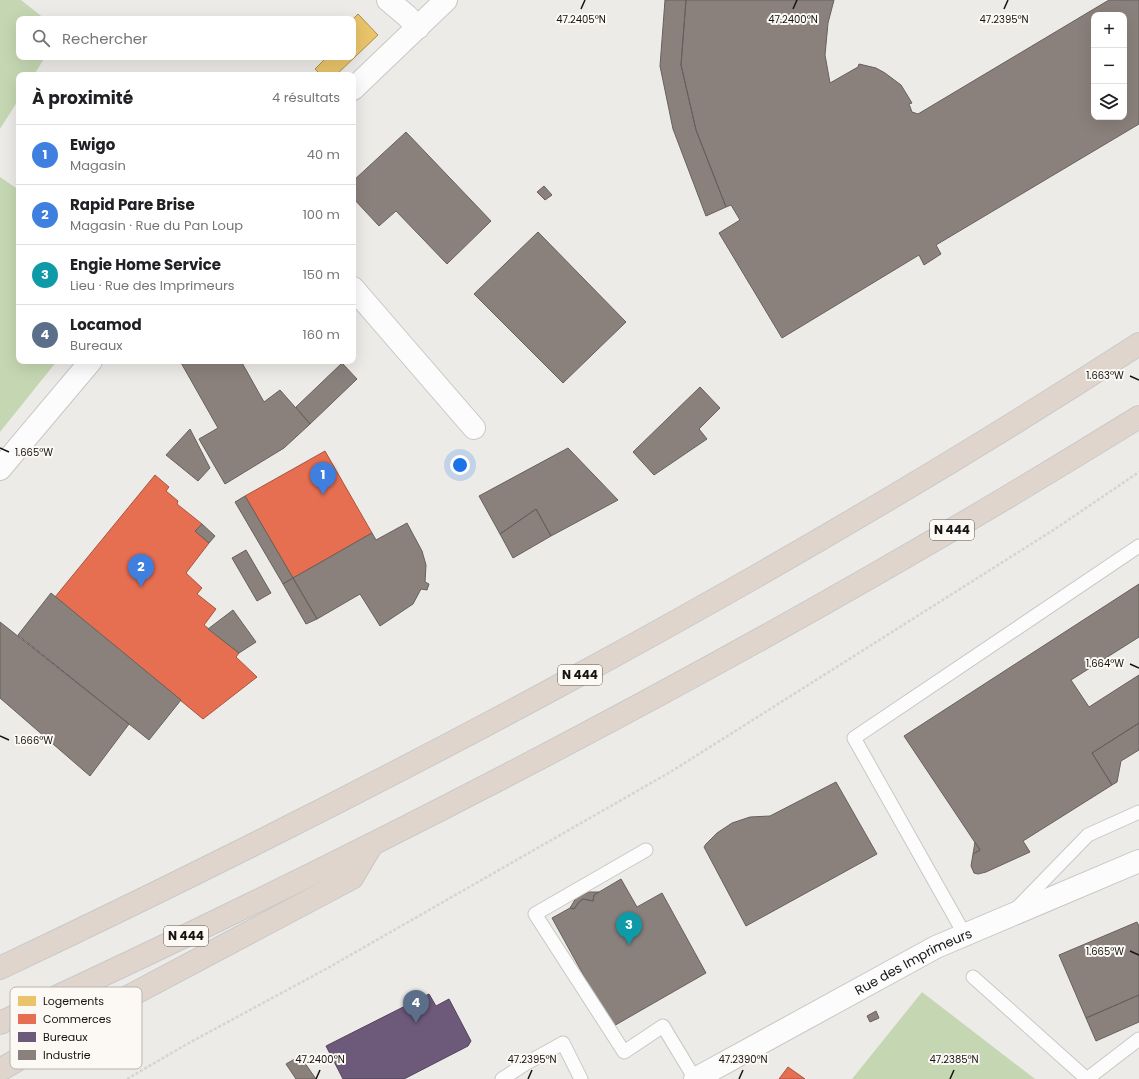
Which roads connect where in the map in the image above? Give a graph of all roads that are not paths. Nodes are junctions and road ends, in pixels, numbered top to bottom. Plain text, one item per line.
1 (388, 0) edge
2 (446, 0) edge
3 (418, 28) junction
4 (356, 86) edge
5 (356, 291) edge
6 (1139, 344) edge
7 (88, 364) edge
8 (1139, 417) edge
9 (474, 428) dead end
10 (0, 469) edge
11 (1139, 546) edge
12 (1139, 812) edge
13 (371, 846) junction
14 (646, 850) dead end
15 (1139, 861) edge
16 (1009, 916) junction
17 (965, 935) junction
18 (0, 968) edge
19 (973, 977) dead end
20 (78, 987) edge
21 (142, 989) edge
22 (10, 1019) edge
23 (0, 1024) edge
24 (1139, 1039) edge
25 (10, 1064) edge
26 (0, 1070) edge
27 (502, 1079) edge
28 (581, 1079) edge
29 (695, 1079) edge

1 - 3 street
2 - 3 street
3 - 4 street
5 - 9 street
6 - 18 highway, N 444
7 - 10 street
8 - 13 highway, N 444
11 - 17 lane
12 - 16 lane
13 - 20 highway, N 444
13 - 21 highway
14 - 29 lane
15 - 16 street, Rue des Imprimeurs
16 - 17 street, Rue des Imprimeurs
17 - 29 street, Rue des Imprimeurs
19 - 24 lane
22 - 23 highway, N 444
25 - 26 highway
27 - 28 lane

